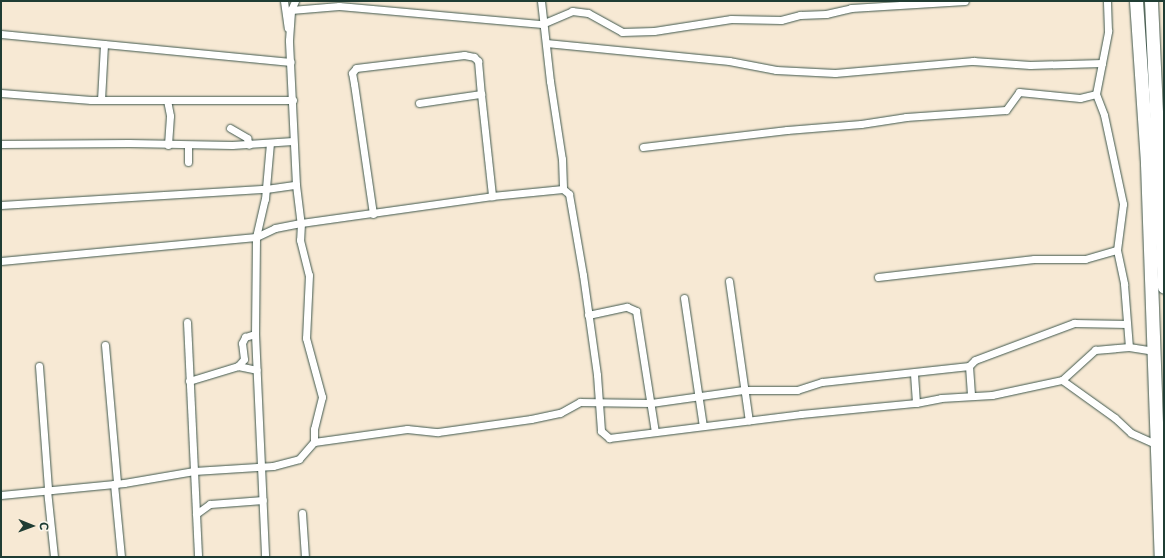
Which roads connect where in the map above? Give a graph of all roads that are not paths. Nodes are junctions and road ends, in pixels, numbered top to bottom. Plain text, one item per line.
1 (284, 1) edge
2 (295, 1) edge
3 (541, 1) edge
4 (965, 1) edge
5 (1107, 1) edge
6 (1136, 1) edge
7 (1151, 1) edge
8 (368, 4) edge
9 (291, 10) junction
10 (542, 24) junction
11 (290, 32) junction
12 (1, 34) edge
13 (546, 43) junction
14 (104, 44) junction
15 (291, 62) junction
16 (1102, 63) junction
17 (1, 93) edge
18 (481, 94) junction
19 (1096, 94) junction
20 (101, 100) junction
21 (167, 100) junction
22 (293, 100) junction
23 (419, 103) dead end
24 (230, 128) dead end
25 (293, 141) junction
26 (270, 143) junction
27 (1, 144) edge
28 (168, 145) junction
29 (248, 145) junction
30 (188, 146) junction
31 (643, 147) dead end
32 (188, 162) dead end
33 (296, 185) junction
34 (266, 189) junction
35 (563, 189) junction
36 (492, 196) junction
37 (1, 205) edge
38 (373, 214) junction
39 (301, 223) junction
40 (256, 237) junction
41 (1117, 250) junction
42 (1, 261) edge
43 (878, 277) dead end
44 (729, 281) dead end
45 (1164, 287) edge
46 (684, 298) dead end
47 (588, 315) junction
48 (187, 322) dead end
49 (1127, 324) junction
50 (255, 334) junction
51 (105, 345) dead end
52 (1129, 347) junction
53 (1153, 351) junction
54 (39, 366) dead end
55 (238, 366) junction
56 (969, 366) junction
57 (257, 370) junction
58 (914, 374) junction
59 (1062, 380) junction
60 (189, 381) junction
61 (744, 390) junction
62 (971, 396) junction
63 (699, 397) junction
64 (598, 401) junction
65 (651, 403) junction
66 (916, 403) junction
67 (748, 421) junction
68 (703, 426) junction
69 (655, 432) junction
70 (314, 442) junction
71 (1158, 445) junction
72 (262, 466) junction
73 (194, 472) junction
74 (115, 483) junction
75 (47, 490) junction
76 (1, 495) edge
77 (263, 500) junction
78 (302, 513) dead end
79 (196, 514) junction
80 (54, 557) edge
81 (121, 557) edge
82 (198, 557) edge
83 (265, 557) edge
84 (305, 557) edge
85 (1161, 557) edge

1 - 11 street
2 - 9 street
3 - 10 street
4 - 10 street
5 - 16 street
6 - 53 highway
7 - 45 highway
8 - 9 street
8 - 10 street
9 - 11 street
10 - 13 street
11 - 15 street
12 - 14 street
13 - 16 street
13 - 35 street
14 - 15 street
14 - 20 street
15 - 22 street
16 - 19 street
17 - 20 street
18 - 23 street
18 - 36 street
18 - 38 street
19 - 31 street
19 - 41 street
20 - 21 street
21 - 22 street
21 - 28 street
22 - 25 street
24 - 29 street
25 - 26 street
25 - 33 street
26 - 29 street
26 - 34 street
27 - 28 street
28 - 30 street
29 - 30 street
30 - 32 street
33 - 34 street
33 - 39 street
34 - 37 street
34 - 40 street
35 - 36 street
35 - 47 street
36 - 38 street
38 - 39 street
39 - 40 street
39 - 70 street
40 - 42 street
40 - 50 street
41 - 43 street
41 - 49 street
44 - 61 street
46 - 63 street
47 - 64 street
47 - 65 street
48 - 60 street
49 - 52 street
49 - 56 street
50 - 55 street
50 - 57 street
51 - 74 street
52 - 53 street
52 - 59 street
53 - 71 highway
54 - 75 street
55 - 57 street
55 - 60 street
56 - 58 street
56 - 62 street
57 - 72 street
58 - 61 street
58 - 66 street
59 - 62 street
59 - 71 street
60 - 73 street
61 - 63 street
61 - 67 street
62 - 66 street
63 - 65 street
63 - 68 street
64 - 65 street
64 - 69 street
64 - 70 street
65 - 69 street
66 - 67 street
67 - 68 street
68 - 69 street
70 - 72 street
71 - 85 highway
72 - 73 street
72 - 77 street
73 - 74 street
73 - 79 street
74 - 75 street
74 - 81 street
75 - 76 street
75 - 80 street
77 - 79 street
77 - 83 street
78 - 84 street
79 - 82 street

